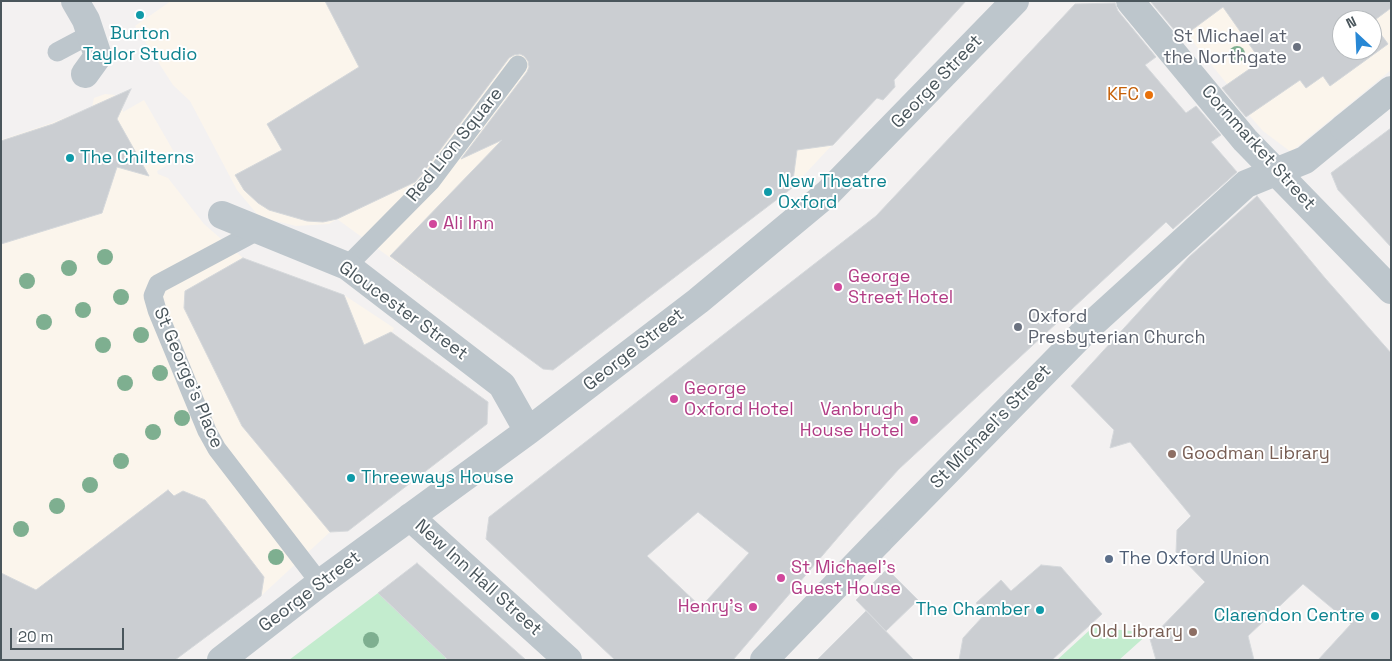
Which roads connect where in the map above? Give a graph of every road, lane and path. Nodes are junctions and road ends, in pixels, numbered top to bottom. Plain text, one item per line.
1 (75, 1) edge
2 (1015, 1) edge
3 (1130, 1) edge
4 (91, 34) junction
5 (57, 52) dead end
6 (518, 65) dead end
7 (84, 74) dead end
8 (1391, 90) edge
9 (1278, 172) junction
10 (222, 215) dead end
11 (259, 230) junction
12 (347, 266) junction
13 (1391, 290) edge
14 (528, 431) junction
15 (410, 517) junction
16 (320, 584) junction
17 (221, 660) edge
18 (568, 660) edge
19 (764, 660) edge

1 - 4 street
2 - 14 street, George Street
3 - 9 street, Cornmarket Street
4 - 5 lane
4 - 7 street
6 - 12 lane, Red Lion Square
8 - 9 street, St Michael's Street
9 - 13 street, Cornmarket Street
9 - 19 street, St Michael's Street
10 - 11 street, Gloucester Street
11 - 12 street, Gloucester Street
11 - 16 lane, St George's Place
12 - 14 street, Gloucester Street
14 - 15 street, George Street
15 - 16 street, George Street
15 - 18 street, New Inn Hall Street
16 - 17 street, George Street

